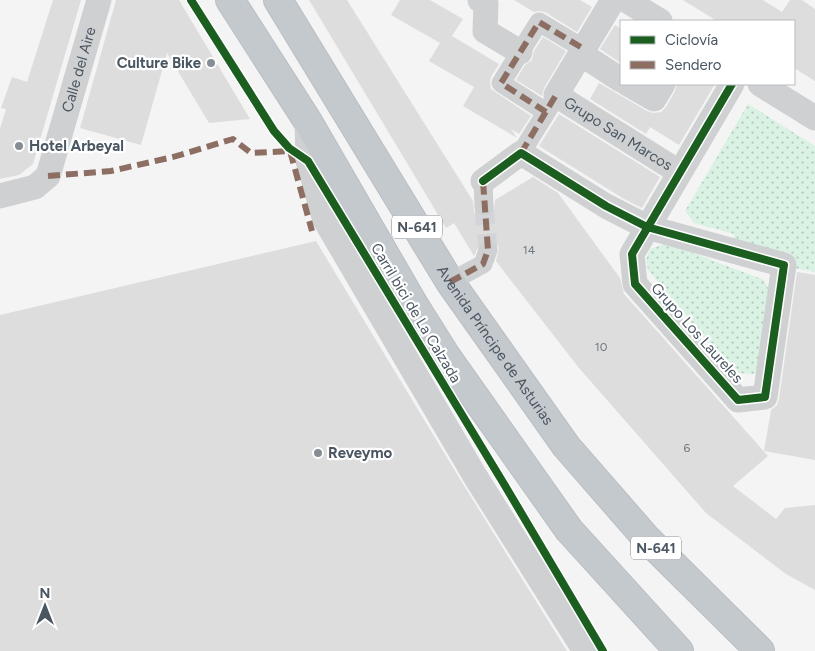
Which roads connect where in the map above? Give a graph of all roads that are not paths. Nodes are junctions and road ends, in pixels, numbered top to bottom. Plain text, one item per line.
1 (99, 0) edge
2 (230, 0) edge
3 (278, 0) edge
4 (480, 0) edge
5 (613, 0) edge
6 (626, 0) edge
7 (658, 13) edge
8 (520, 52) junction
9 (582, 52) junction
10 (620, 79) edge
11 (630, 85) edge
12 (662, 85) edge
13 (731, 85) edge
14 (762, 85) edge
15 (551, 104) junction
16 (815, 118) edge
17 (307, 120) junction
18 (521, 153) junction
19 (679, 172) junction
20 (483, 182) joint
21 (0, 196) edge
22 (484, 206) tunnel mouth
23 (647, 227) junction
24 (488, 250) tunnel mouth
25 (450, 282) junction
26 (756, 648) edge
27 (584, 651) edge
28 (679, 651) edge

1 - 21 street, Calle del Aire
2 - 17 highway, N-641
3 - 25 highway, Avenida Príncipe de Asturias / N-641
4 - 8 street
5 - 9 street, Grupo San Marcos
6 - 7 street
8 - 9 street, Grupo San Marcos
8 - 15 street, Grupo San Marcos
9 - 10 street, Grupo San Marcos
9 - 15 street, Grupo San Marcos
11 - 12 street
13 - 19 street, Grupo Los Laureles
14 - 16 street
15 - 18 street, Grupo San Marcos
15 - 19 street, Grupo San Marcos
17 - 27 street
17 - 28 highway, N-641
18 - 20 street
18 - 23 street, Grupo Los Laureles
19 - 23 street, Grupo Los Laureles
20 - 22 street
23 - 23 street, Grupo Los Laureles
24 - 25 street
25 - 26 highway, Avenida Príncipe de Asturias / N-641

